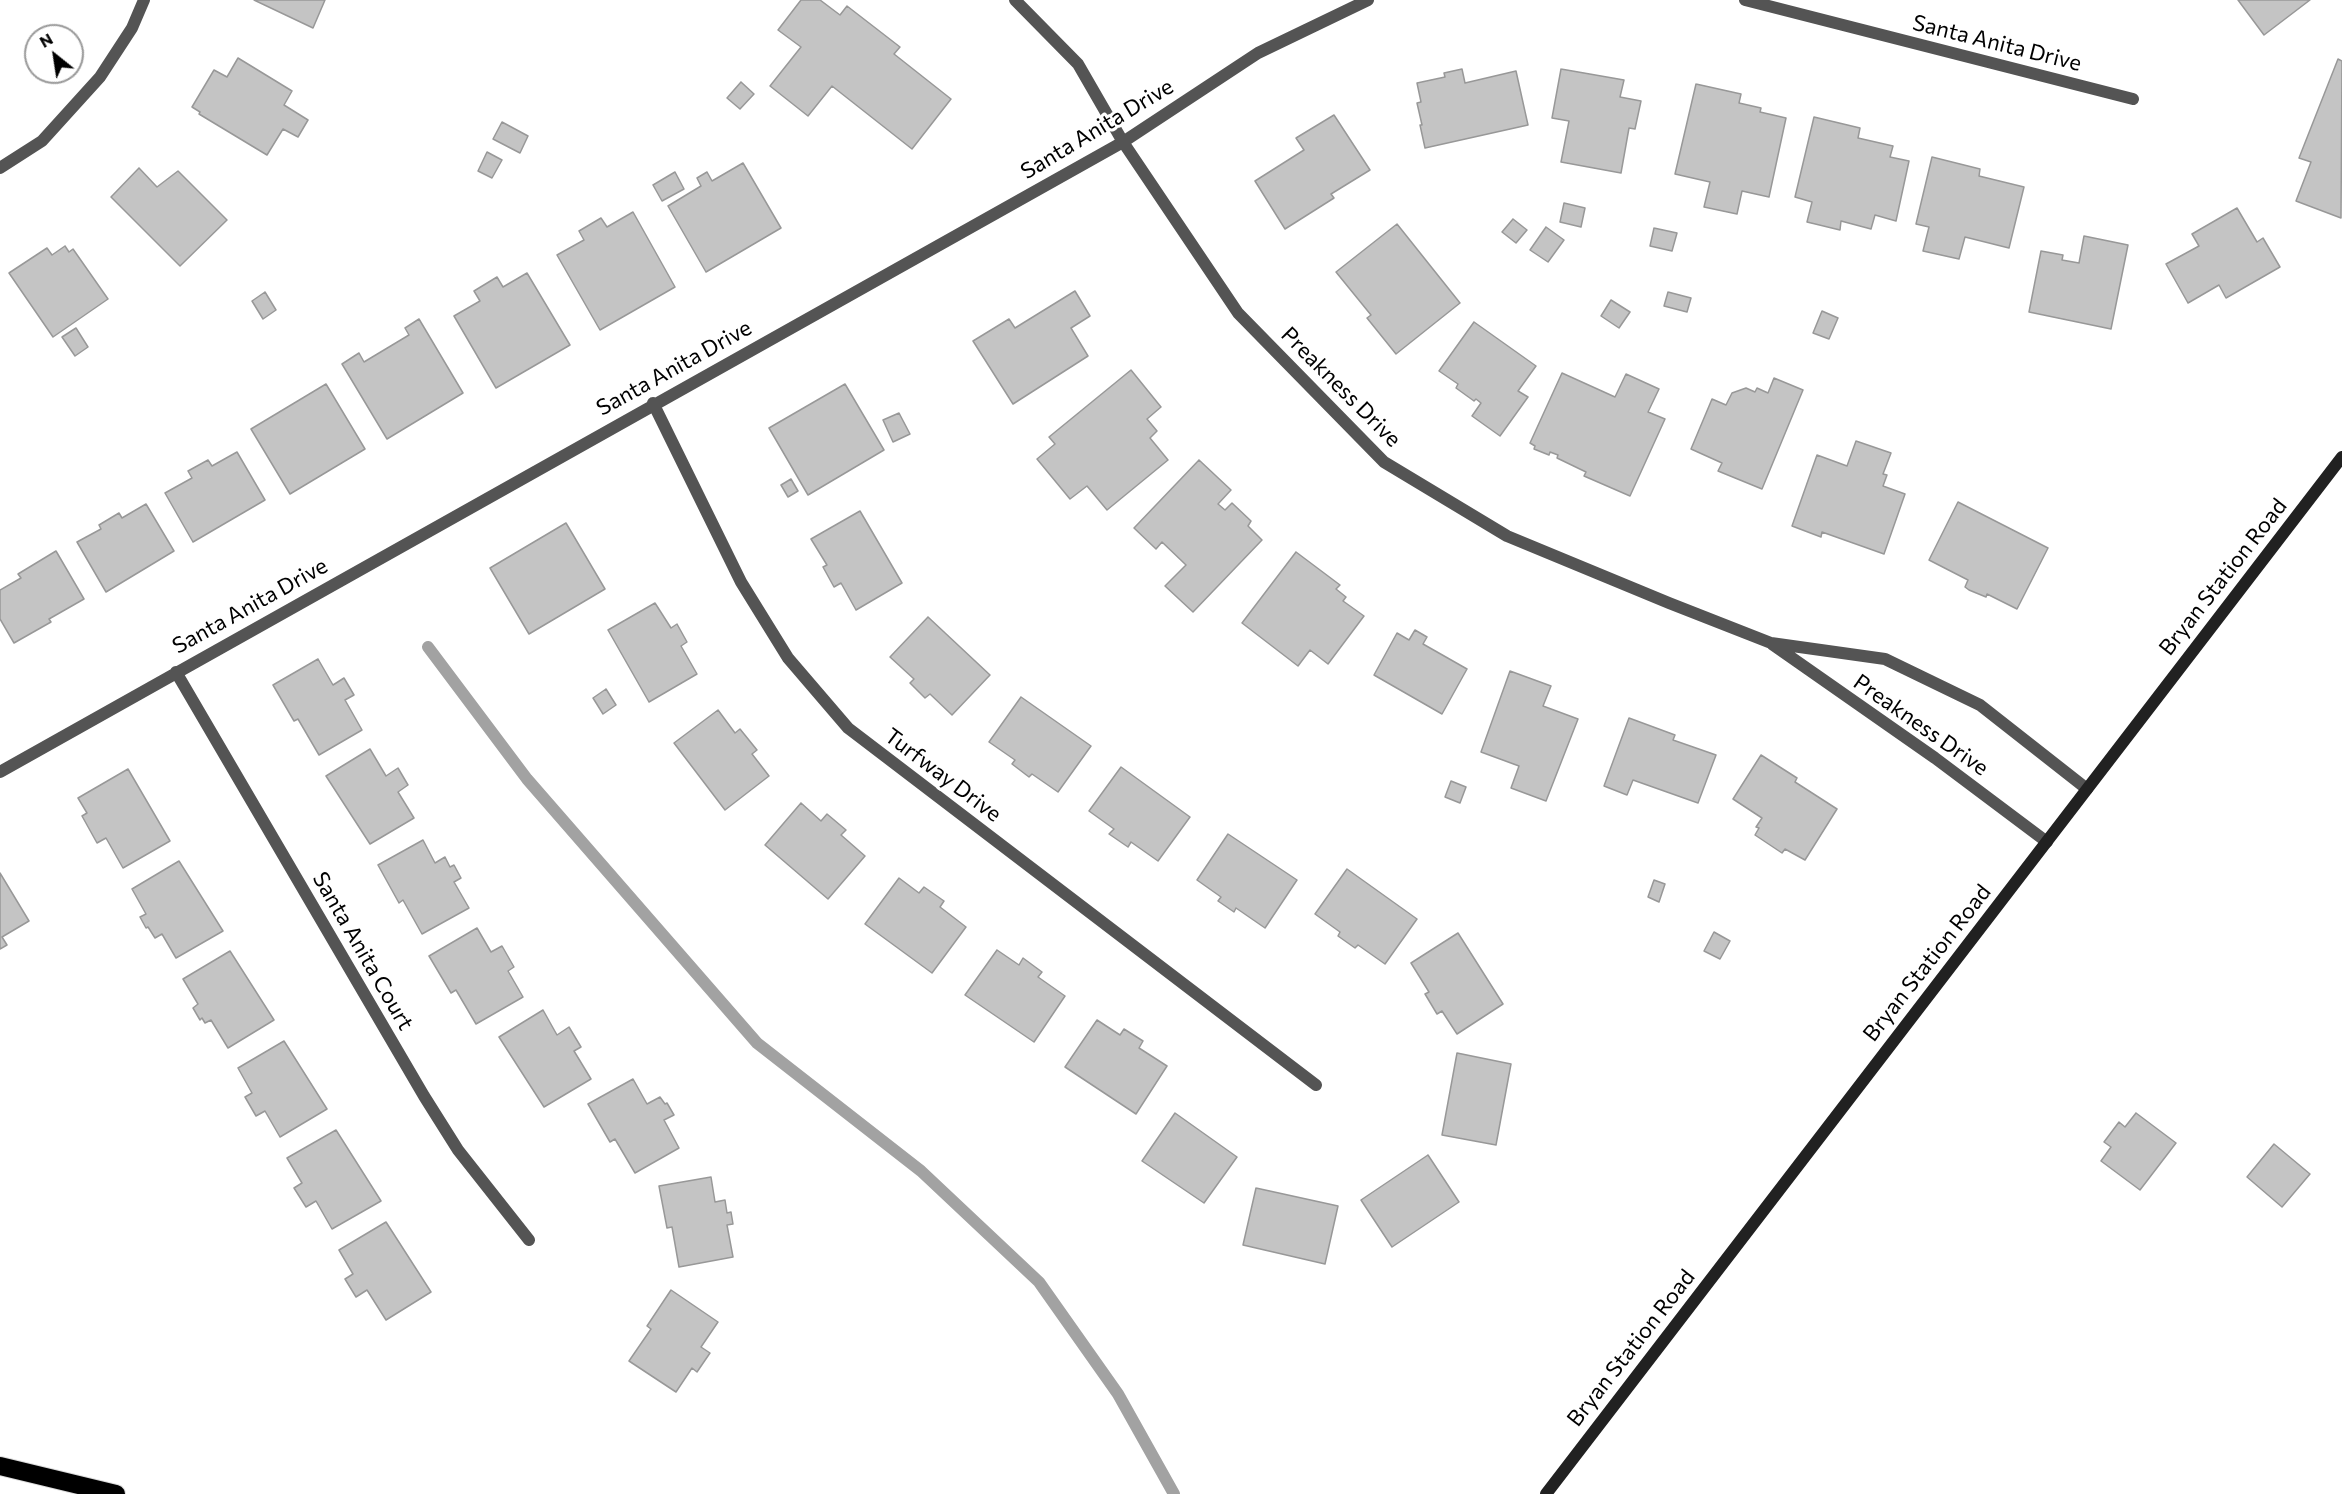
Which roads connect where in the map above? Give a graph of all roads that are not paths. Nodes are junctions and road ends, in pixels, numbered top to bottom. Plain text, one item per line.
1 (144, 0) edge
2 (1015, 0) edge
3 (1368, 0) edge
4 (1745, 0) edge
5 (2133, 99) dead end
6 (1123, 142) junction
7 (0, 168) edge
8 (653, 404) junction
9 (2342, 457) edge
10 (1771, 644) junction
11 (176, 672) junction
12 (0, 772) edge
13 (2086, 789) junction
14 (2047, 842) junction
15 (1316, 1084) dead end
16 (530, 1240) dead end
17 (0, 1466) edge
18 (116, 1494) edge
19 (1546, 1494) edge

1 - 7 street
2 - 6 street, Preakness Drive
3 - 6 street, Santa Anita Drive
4 - 5 street, Santa Anita Drive
6 - 8 street, Santa Anita Drive
6 - 10 street, Preakness Drive
8 - 11 street, Santa Anita Drive
8 - 15 street, Turfway Drive
9 - 13 main road, Bryan Station Road
10 - 13 street, Preakness Drive
10 - 14 street, Preakness Drive
11 - 12 street, Santa Anita Drive
11 - 16 street, Santa Anita Court
13 - 14 main road, Bryan Station Road
14 - 19 main road, Bryan Station Road
17 - 18 highway

